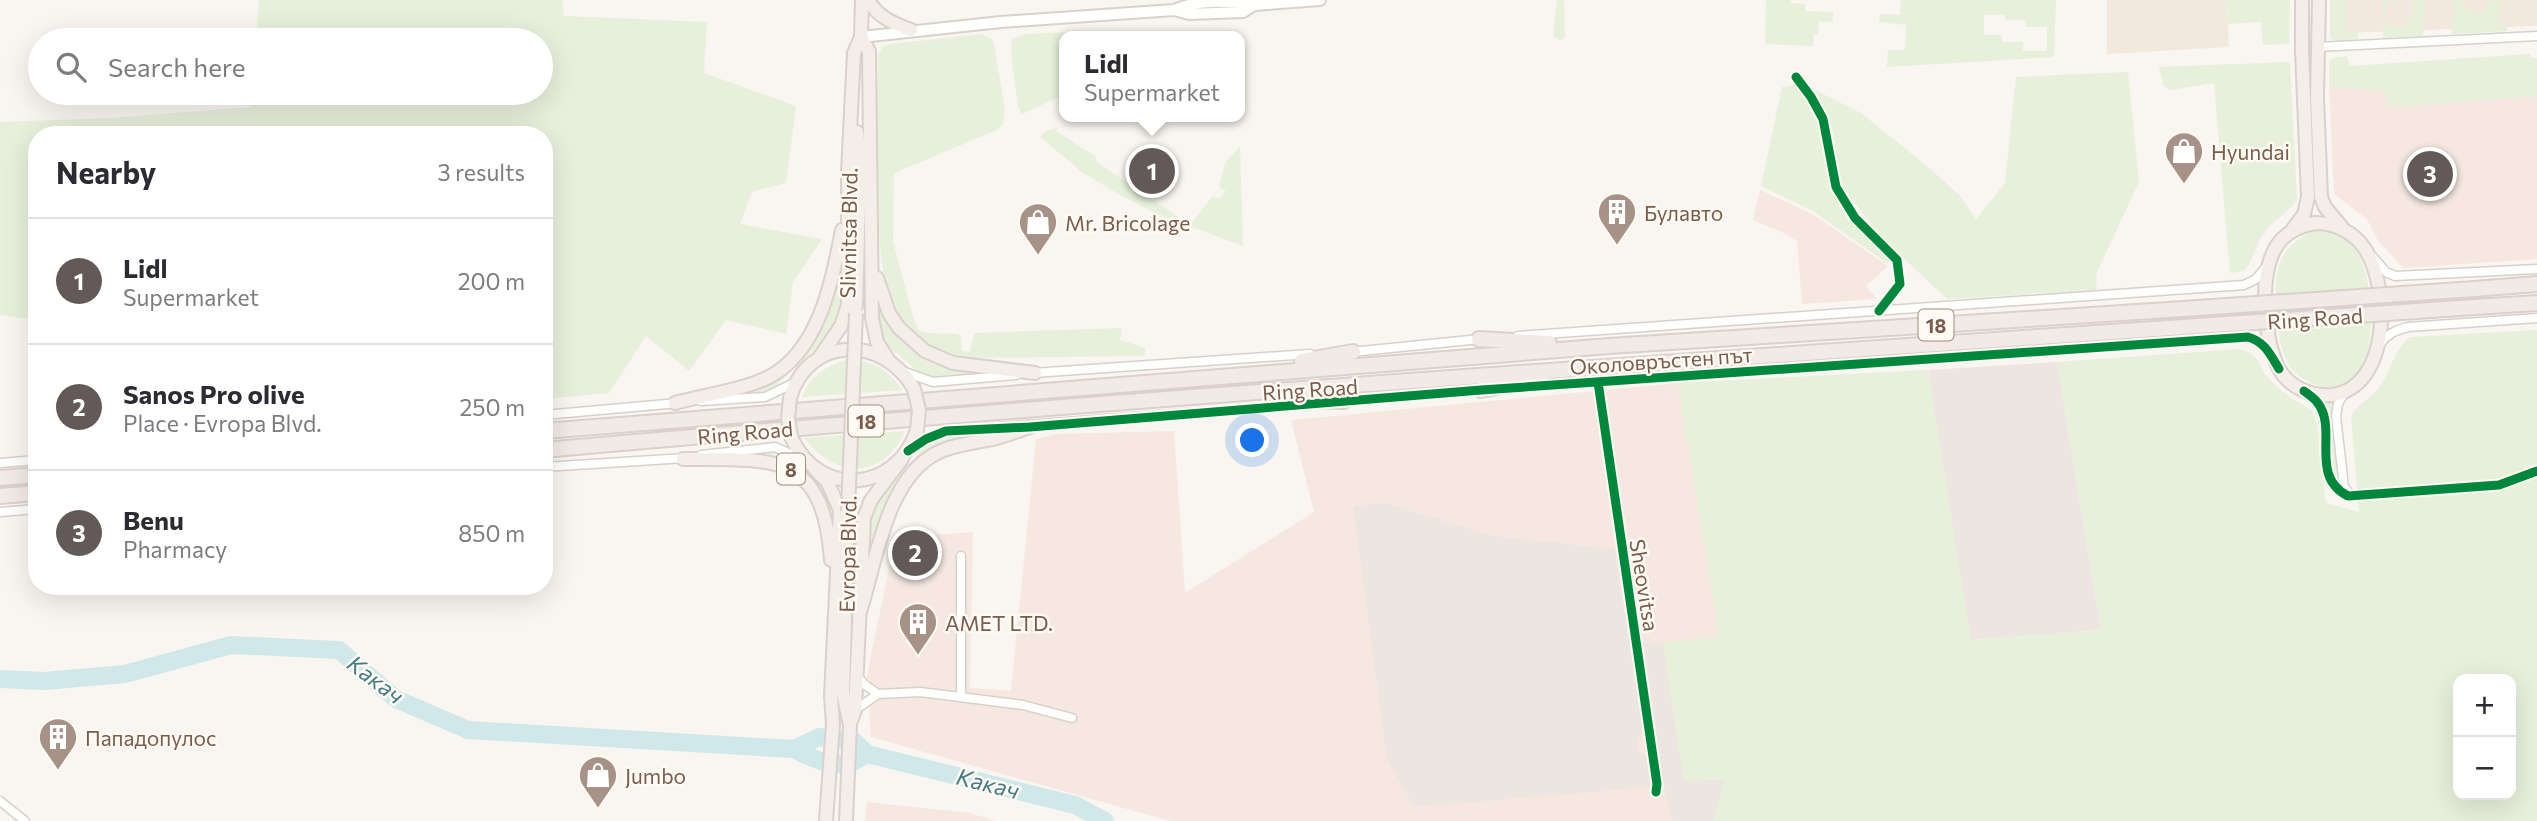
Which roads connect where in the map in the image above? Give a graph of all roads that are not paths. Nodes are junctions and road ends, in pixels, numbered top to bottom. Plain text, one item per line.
1 (862, 0) edge
2 (868, 0) edge
3 (1320, 0) edge
4 (2302, 0) edge
5 (2319, 0) edge
6 (1174, 5) edge
7 (911, 30) junction
8 (2537, 36) edge
9 (861, 37) junction
10 (2317, 47) junction
11 (1796, 77) dead end
12 (853, 100) junction
13 (869, 114) junction
14 (860, 159) junction
15 (848, 202) junction
16 (2292, 230) junction
17 (2347, 231) junction
18 (2366, 249) junction
19 (872, 257) junction
20 (2271, 258) junction
21 (2537, 269) edge
22 (2537, 284) edge
23 (2537, 303) edge
24 (1880, 311) junction
25 (2537, 318) edge
26 (1479, 340) junction
27 (1609, 346) junction
28 (2378, 346) junction
29 (1353, 352) junction
30 (819, 358) junction
31 (888, 359) junction
32 (1612, 366) junction
33 (2279, 369) junction
34 (902, 370) junction
35 (1035, 373) junction
36 (1229, 375) junction
37 (796, 382) junction
38 (1598, 382) junction
39 (1481, 390) junction
40 (2304, 391) junction
41 (2345, 391) junction
42 (1206, 397) junction
43 (1344, 401) junction
44 (675, 403) junction
45 (553, 414) edge
46 (851, 415) joint
47 (1030, 427) junction
48 (553, 430) edge
49 (553, 449) edge
50 (905, 455) junction
51 (683, 459) junction
52 (28, 461) edge
53 (0, 463) edge
54 (811, 465) junction
55 (553, 466) edge
56 (2537, 471) edge
57 (28, 476) edge
58 (0, 478) edge
59 (28, 494) edge
60 (0, 496) edge
61 (2354, 497) junction
62 (28, 510) edge
63 (0, 512) edge
64 (961, 556) dead end
65 (836, 591) junction
66 (860, 612) junction
67 (855, 674) junction
68 (843, 693) junction
69 (878, 694) junction
70 (961, 696) junction
71 (855, 710) junction
72 (1072, 718) dead end
73 (833, 724) junction
74 (850, 725) junction
75 (1656, 792) dead end
76 (0, 801) edge
77 (25, 821) edge
78 (826, 821) edge
79 (846, 821) edge

1 - 9 main road, Slivnitsa Blvd.
2 - 7 main road
3 - 6 main road
4 - 16 main road
5 - 10 main road
6 - 7 main road
7 - 9 main road
8 - 10 street
9 - 12 main road, Slivnitsa Blvd.
9 - 13 main road, Slivnitsa Blvd.
10 - 17 main road
11 - 24 street
12 - 14 main road, Slivnitsa Blvd.
12 - 15 main road, Slivnitsa Blvd.
13 - 14 main road, Slivnitsa Blvd.
13 - 19 main road, Slivnitsa Blvd.
14 - 46 main road, Slivnitsa Blvd., bridge
15 - 30 main road, Slivnitsa Blvd.
15 - 44 main road
16 - 17 main road
16 - 20 main road
17 - 18 main road
18 - 21 street
18 - 28 main road
19 - 31 main road, Slivnitsa Blvd.
19 - 35 main road
20 - 24 street, Ring Road
20 - 33 main road
22 - 27 highway, Ring Road / 18, bridge
23 - 32 highway, Ring Road / 18, bridge
24 - 26 street, Ring Road
25 - 28 street, Ring Road
26 - 27 highway
26 - 29 street, Ring Road
27 - 36 highway, Ring Road / 18
28 - 41 main road
29 - 35 street, Ring Road
29 - 36 highway
30 - 31 main road
30 - 37 main road
31 - 34 main road
32 - 39 highway
32 - 42 highway, Ring Road / 18
33 - 38 street, Околовръстен път
33 - 40 main road
34 - 35 street, Ring Road
34 - 50 main road, bridge
36 - 48 highway, Ring Road / 18
37 - 44 street
37 - 54 main road, bridge
38 - 39 street, Околовръстен път
38 - 75 street, Sheovitsa
39 - 43 street, Околовръстен път
40 - 41 main road
40 - 61 street
41 - 61 street
42 - 43 highway
42 - 49 highway, Ring Road / 18
43 - 47 street, Околовръстен път
44 - 45 street
46 - 68 main road, Evropa Blvd., bridge
47 - 50 street
47 - 66 main road
50 - 54 main road
50 - 66 main road, Evropa Blvd.
51 - 54 street
51 - 55 street, 8
51 - 65 main road, 8
52 - 53 street
54 - 65 main road, Evropa Blvd.
56 - 61 street
57 - 58 highway
59 - 60 highway
62 - 63 street
64 - 70 street
65 - 73 main road, Evropa Blvd. / 8
66 - 67 main road, Evropa Blvd.
67 - 69 street
67 - 71 main road, Evropa Blvd.
68 - 73 main road, Evropa Blvd.
68 - 74 main road, Evropa Blvd.
69 - 70 street
69 - 71 street
70 - 72 street
71 - 74 main road, Evropa Blvd.
73 - 78 main road, Evropa Blvd. / 8
74 - 79 main road, Evropa Blvd.
76 - 77 street

